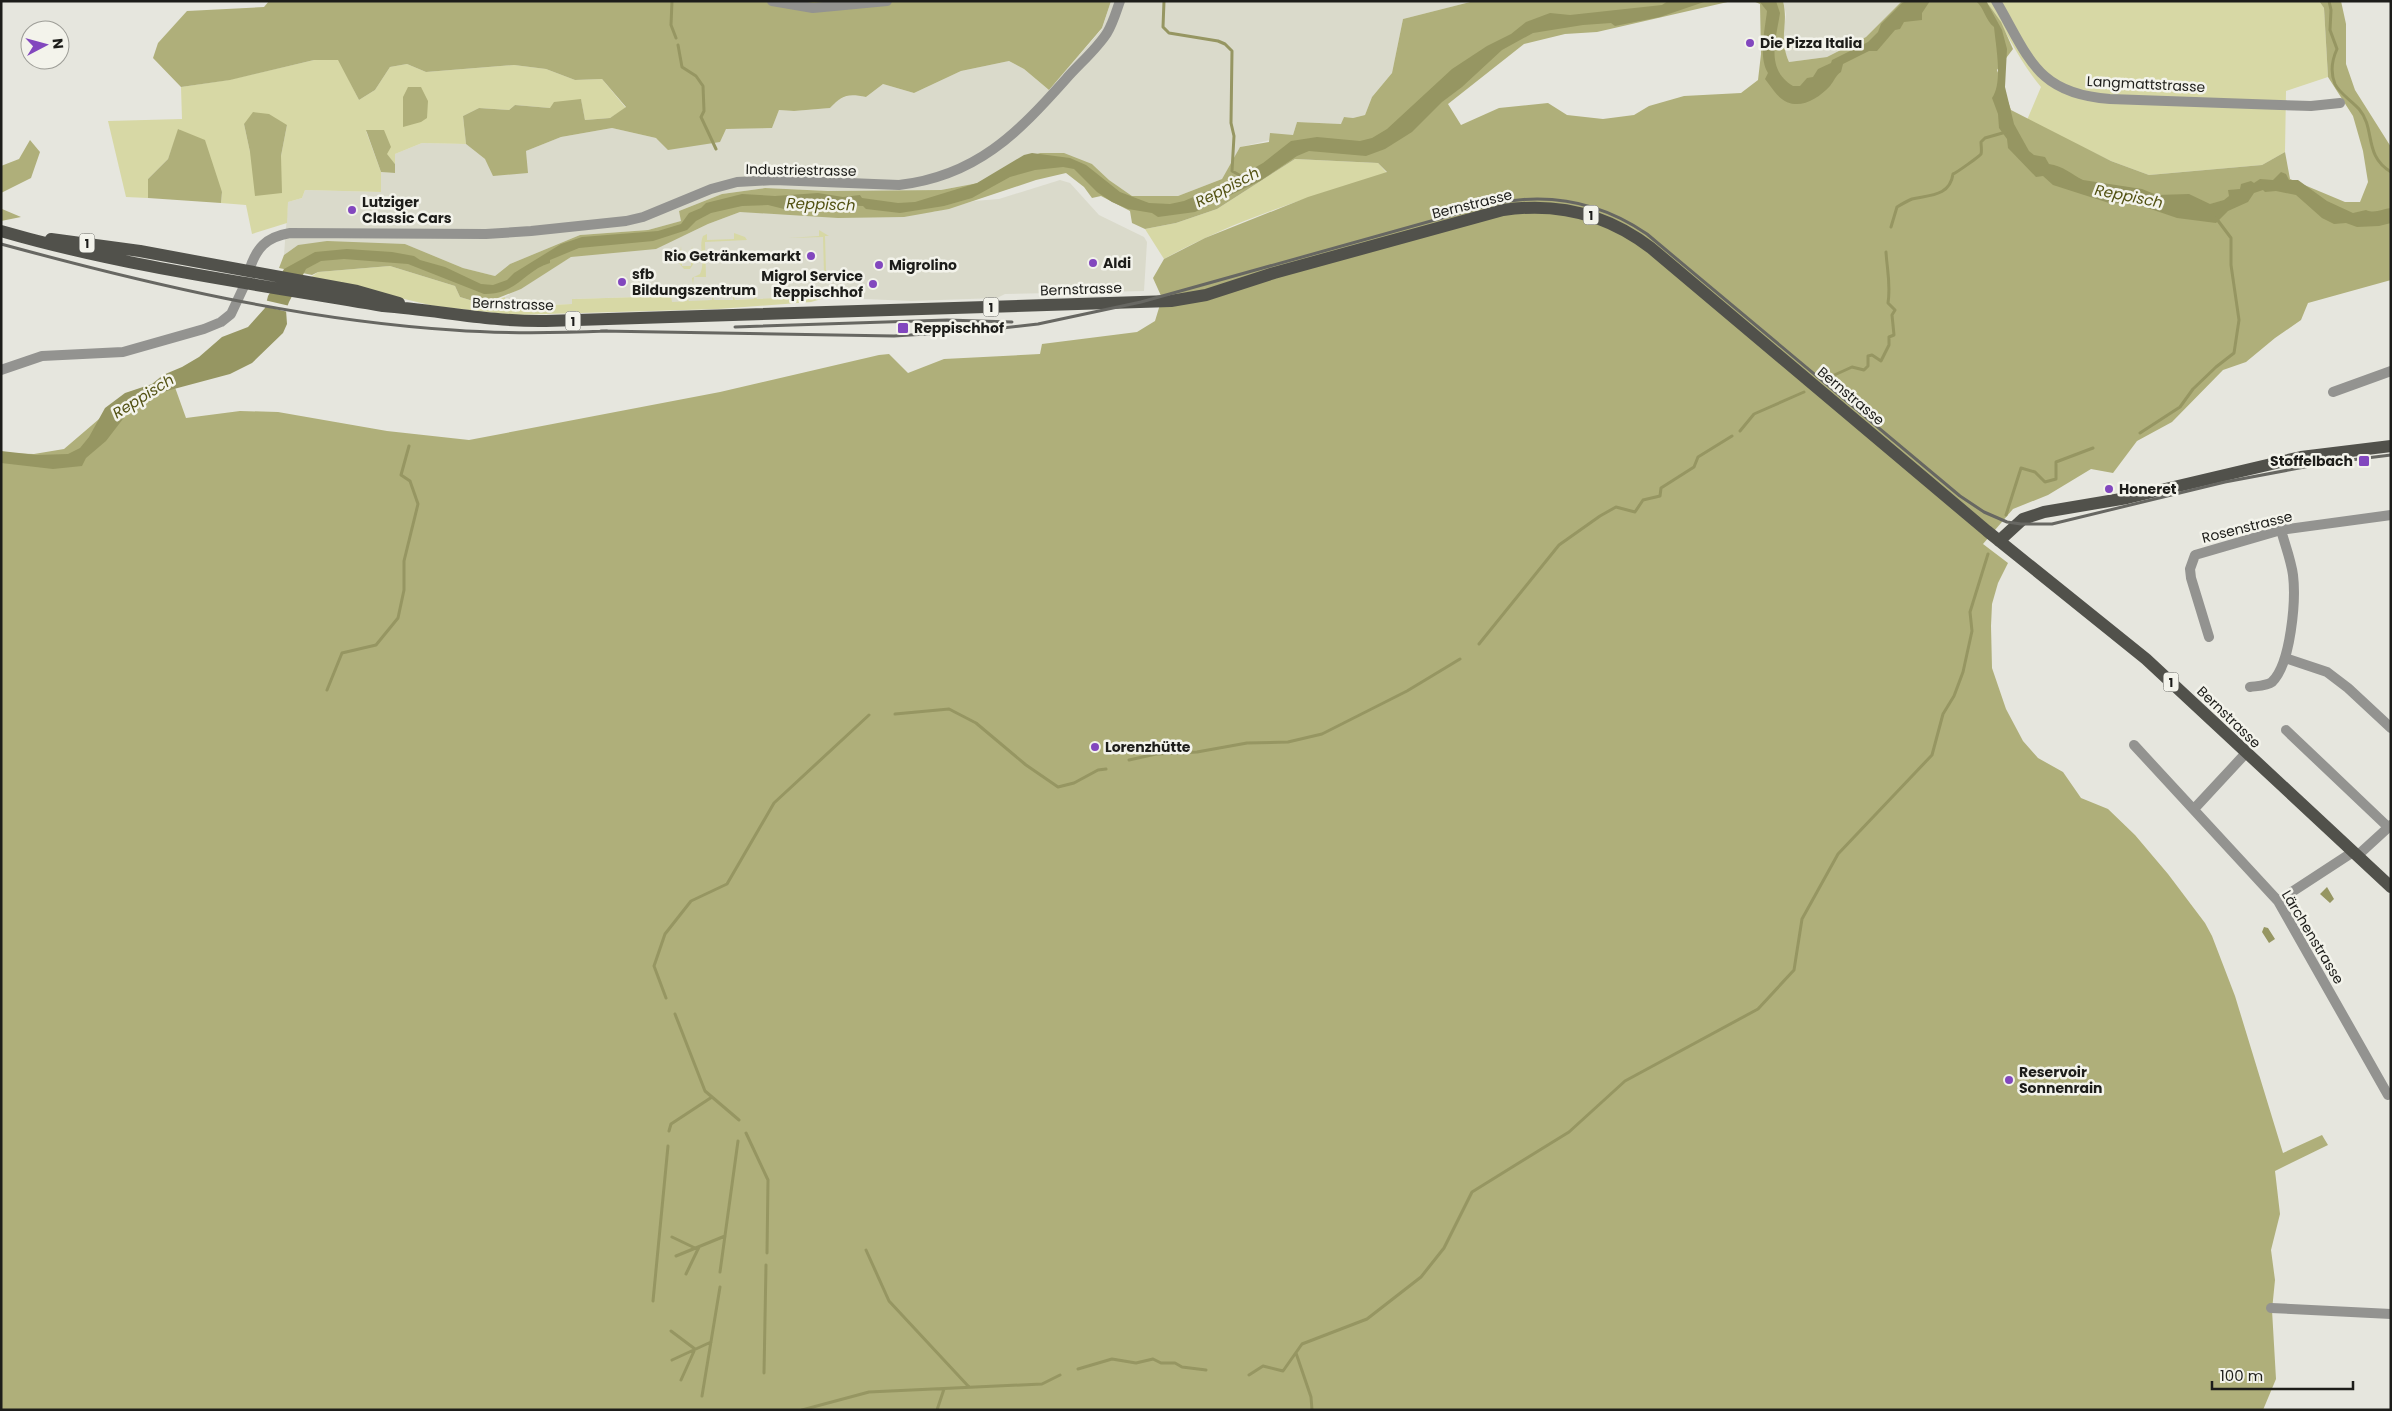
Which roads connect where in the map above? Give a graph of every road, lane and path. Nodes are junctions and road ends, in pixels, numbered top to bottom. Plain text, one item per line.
1 (772, 1) edge
2 (887, 1) edge
3 (1120, 1) edge
4 (1996, 1) edge
5 (2340, 103) dead end
6 (1, 231) edge
7 (248, 277) junction
8 (1, 370) edge
9 (2391, 371) edge
10 (2333, 392) dead end
11 (2391, 446) edge
12 (2391, 515) edge
13 (2281, 530) junction
14 (1999, 541) junction
15 (2209, 637) dead end
16 (2285, 658) junction
17 (2250, 687) dead end
18 (2391, 728) edge
19 (2286, 730) dead end
20 (2134, 745) dead end
21 (2246, 754) junction
22 (2194, 809) junction
23 (2389, 826) edge
24 (2355, 854) junction
25 (2391, 887) edge
26 (2278, 901) junction
27 (2388, 1095) dead end
28 (2271, 1308) dead end
29 (2391, 1314) edge

1 - 2 street
3 - 7 street, Industriestrasse
4 - 5 street, Langmattstrasse
6 - 7 main road, Bernstrasse / 1
7 - 8 street, Industriestrasse
7 - 14 main road, Bernstrasse / 1
9 - 10 street
11 - 14 main road
12 - 13 street, Rosenstrasse
13 - 15 street, Rosenstrasse
13 - 16 street
14 - 21 main road, Bernstrasse / 1
16 - 17 street
16 - 18 street
19 - 23 street
20 - 22 street, Lärchenstrasse
21 - 22 street
21 - 24 main road, Bernstrasse / 1
22 - 26 street, Lärchenstrasse
23 - 24 street
24 - 25 main road, Bernstrasse / 1
24 - 26 street
26 - 27 street, Lärchenstrasse
28 - 29 street

